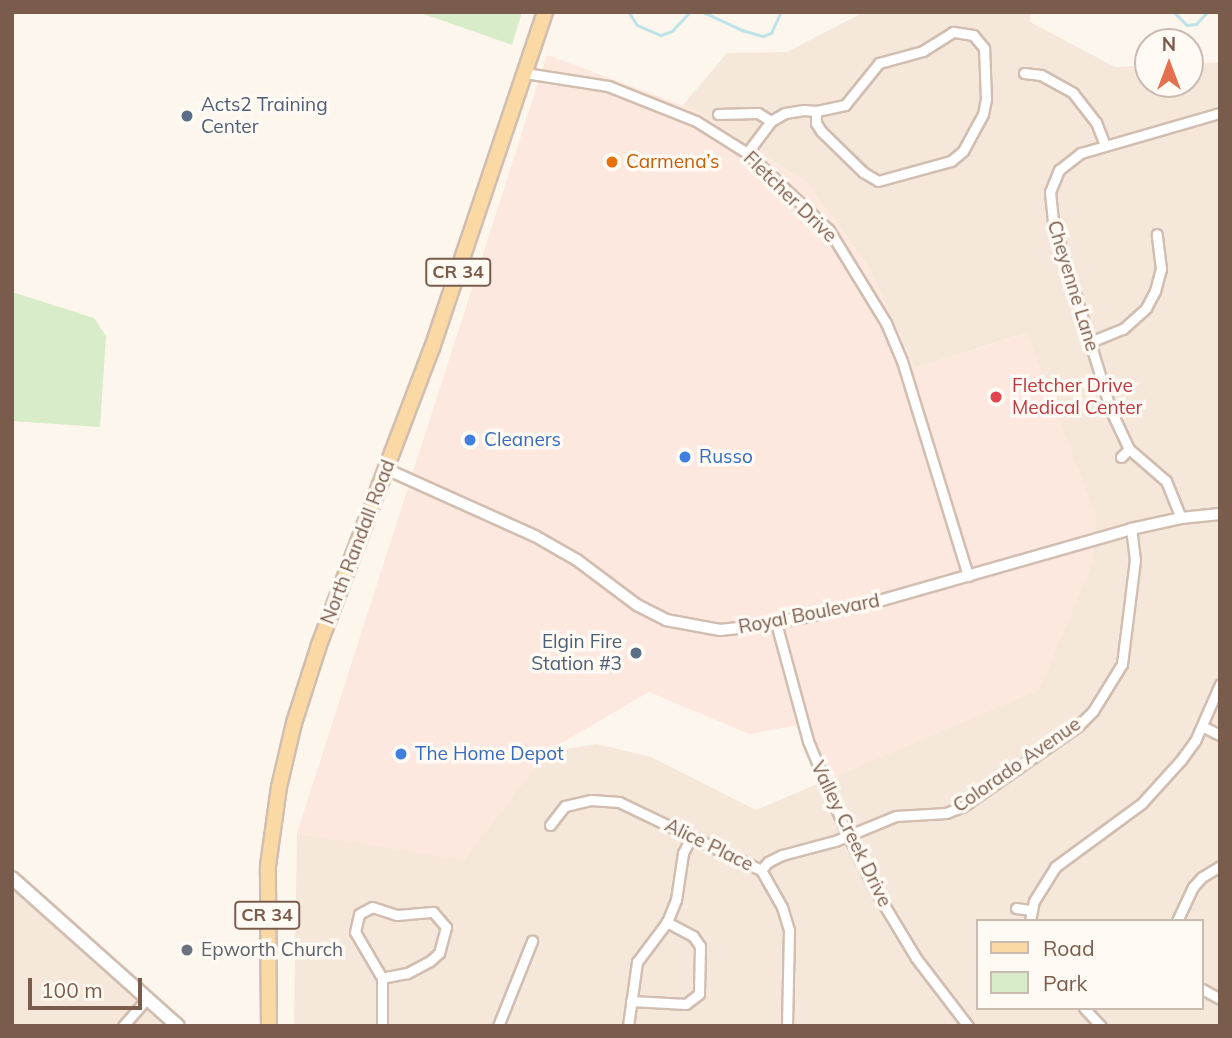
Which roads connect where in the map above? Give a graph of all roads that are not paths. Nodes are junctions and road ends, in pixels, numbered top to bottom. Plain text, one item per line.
1 (545, 12) edge
2 (525, 73) junction
3 (1024, 73) dead end
4 (816, 111) junction
5 (1220, 113) edge
6 (718, 114) dead end
7 (771, 121) junction
8 (1105, 145) junction
9 (747, 153) junction
10 (1157, 234) dead end
11 (1090, 342) junction
12 (1129, 449) junction
13 (1121, 457) dead end
14 (386, 469) junction
15 (1220, 514) edge
16 (1181, 518) junction
17 (1130, 529) junction
18 (968, 576) junction
19 (776, 623) junction
20 (1220, 684) edge
21 (1202, 726) junction
22 (1220, 735) edge
23 (550, 825) dead end
24 (848, 835) junction
25 (691, 837) junction
26 (1220, 866) edge
27 (761, 870) junction
28 (12, 878) edge
29 (1016, 908) dead end
30 (1030, 916) edge
31 (1178, 919) edge
32 (667, 922) junction
33 (532, 941) dead end
34 (382, 978) junction
35 (1204, 990) edge
36 (1220, 999) edge
37 (146, 1000) junction
38 (631, 1001) junction
39 (1086, 1010) edge
40 (122, 1026) edge
41 (178, 1026) edge
42 (269, 1026) edge
43 (382, 1026) edge
44 (498, 1026) edge
45 (628, 1026) edge
46 (787, 1026) edge
47 (968, 1026) edge
48 (1101, 1026) edge

1 - 2 main road, CR 34
2 - 9 street, Fletcher Drive
2 - 14 main road, North Randall Road / CR 34
3 - 8 street
4 - 4 street
4 - 7 street
5 - 8 street, Cheyenne Lane
6 - 7 street
7 - 9 street
8 - 11 street, Cheyenne Lane
9 - 18 street, Fletcher Drive
10 - 11 street
11 - 12 street, Cheyenne Lane
12 - 13 street
12 - 16 street, Cheyenne Lane
14 - 19 street, Royal Boulevard
14 - 42 main road, North Randall Road / CR 34
15 - 16 street, Royal Boulevard
16 - 17 street, Royal Boulevard
17 - 18 street, Royal Boulevard
17 - 24 street, Colorado Avenue
18 - 19 street, Royal Boulevard
19 - 24 street, Valley Creek Drive
20 - 21 street
21 - 22 street
21 - 30 street
23 - 25 street, Alice Place
24 - 27 street, Colorado Avenue
24 - 47 street, Valley Creek Drive
25 - 27 street, Alice Place
25 - 32 street
26 - 31 street
27 - 46 street, Alice Place
28 - 37 main road
29 - 30 street
32 - 38 street
32 - 38 street
33 - 44 street
34 - 34 street
34 - 43 street
35 - 36 street
37 - 40 street
37 - 41 main road
38 - 45 street
39 - 48 street

